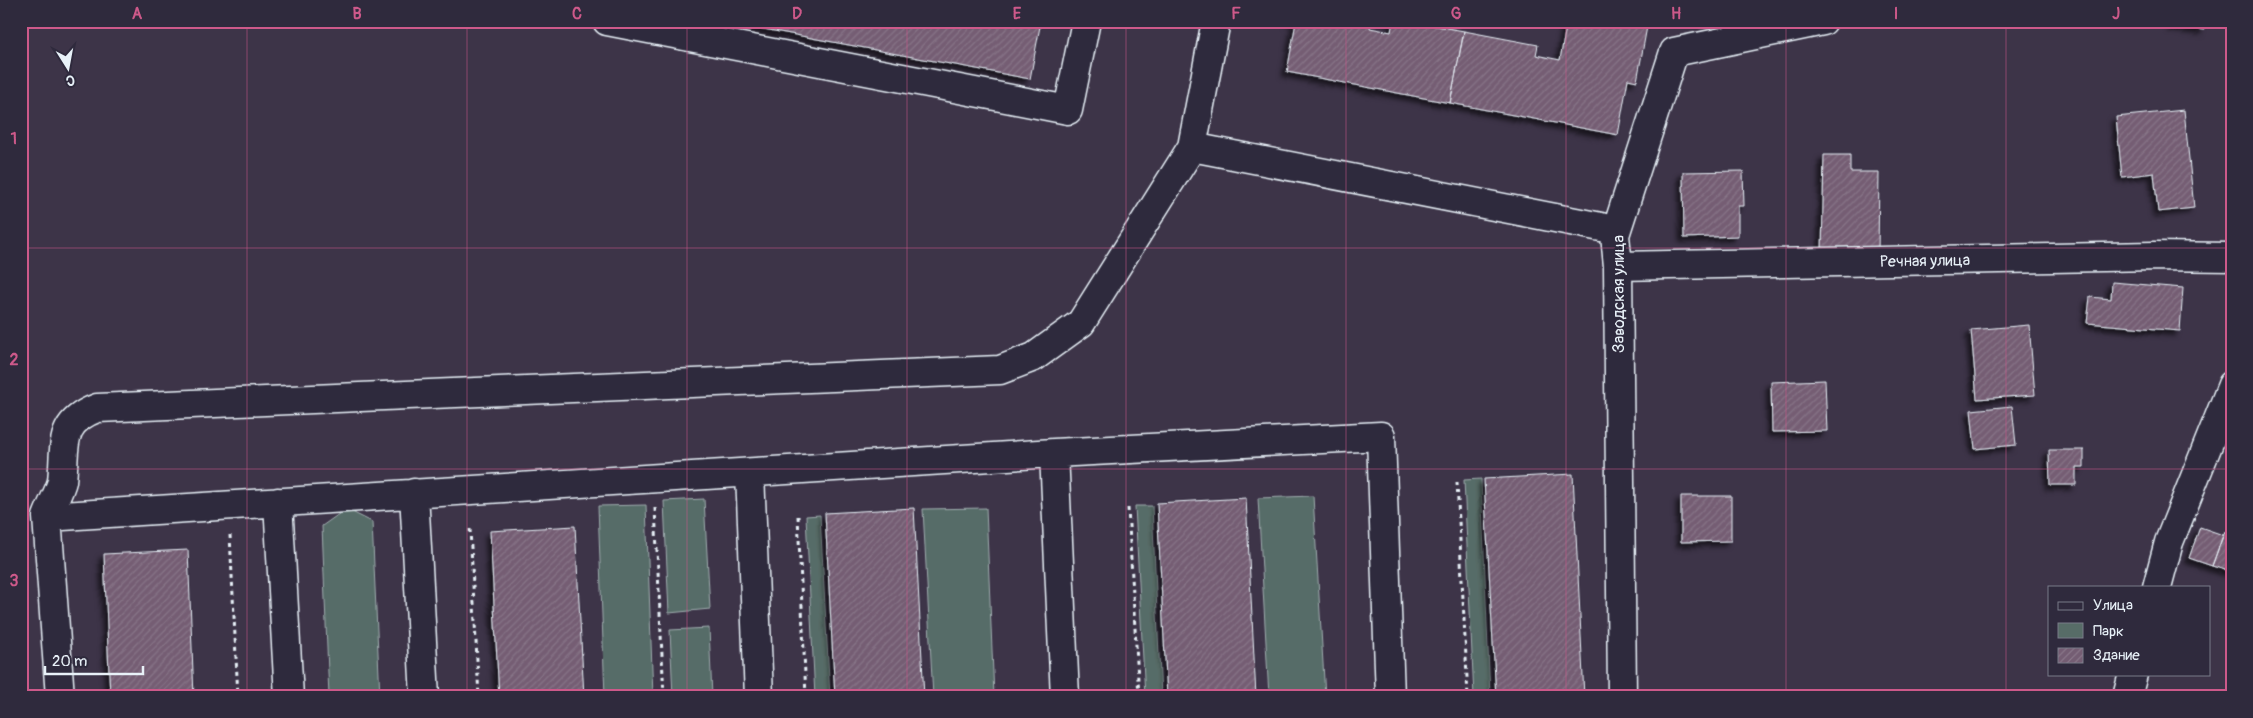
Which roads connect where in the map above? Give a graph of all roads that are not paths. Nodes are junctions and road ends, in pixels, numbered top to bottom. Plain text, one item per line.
1 (607, 21) edge
2 (1086, 21) edge
3 (1216, 21) edge
4 (1824, 21) edge
5 (1192, 146) junction
6 (1601, 227) dead end
7 (2232, 258) edge
8 (1618, 266) junction
9 (2232, 385) edge
10 (1054, 453) junction
11 (750, 473) junction
12 (414, 493) junction
13 (278, 502) junction
14 (47, 517) junction
15 (2157, 586) edge
16 (2132, 676) edge
17 (60, 697) edge
18 (289, 697) edge
19 (425, 697) edge
20 (759, 697) edge
21 (1065, 697) edge
22 (1390, 697) edge
23 (1622, 697) edge
24 (2127, 697) edge

1 - 2 street
3 - 5 street
4 - 8 street, Заводская улица
5 - 6 street
5 - 14 street
7 - 8 street, Речная улица
8 - 23 street, Заводская улица
9 - 15 street
10 - 11 street
10 - 21 street
10 - 22 street
11 - 12 street
11 - 20 street
12 - 13 street
12 - 19 street
13 - 14 street
13 - 18 street
14 - 17 street
16 - 24 street

